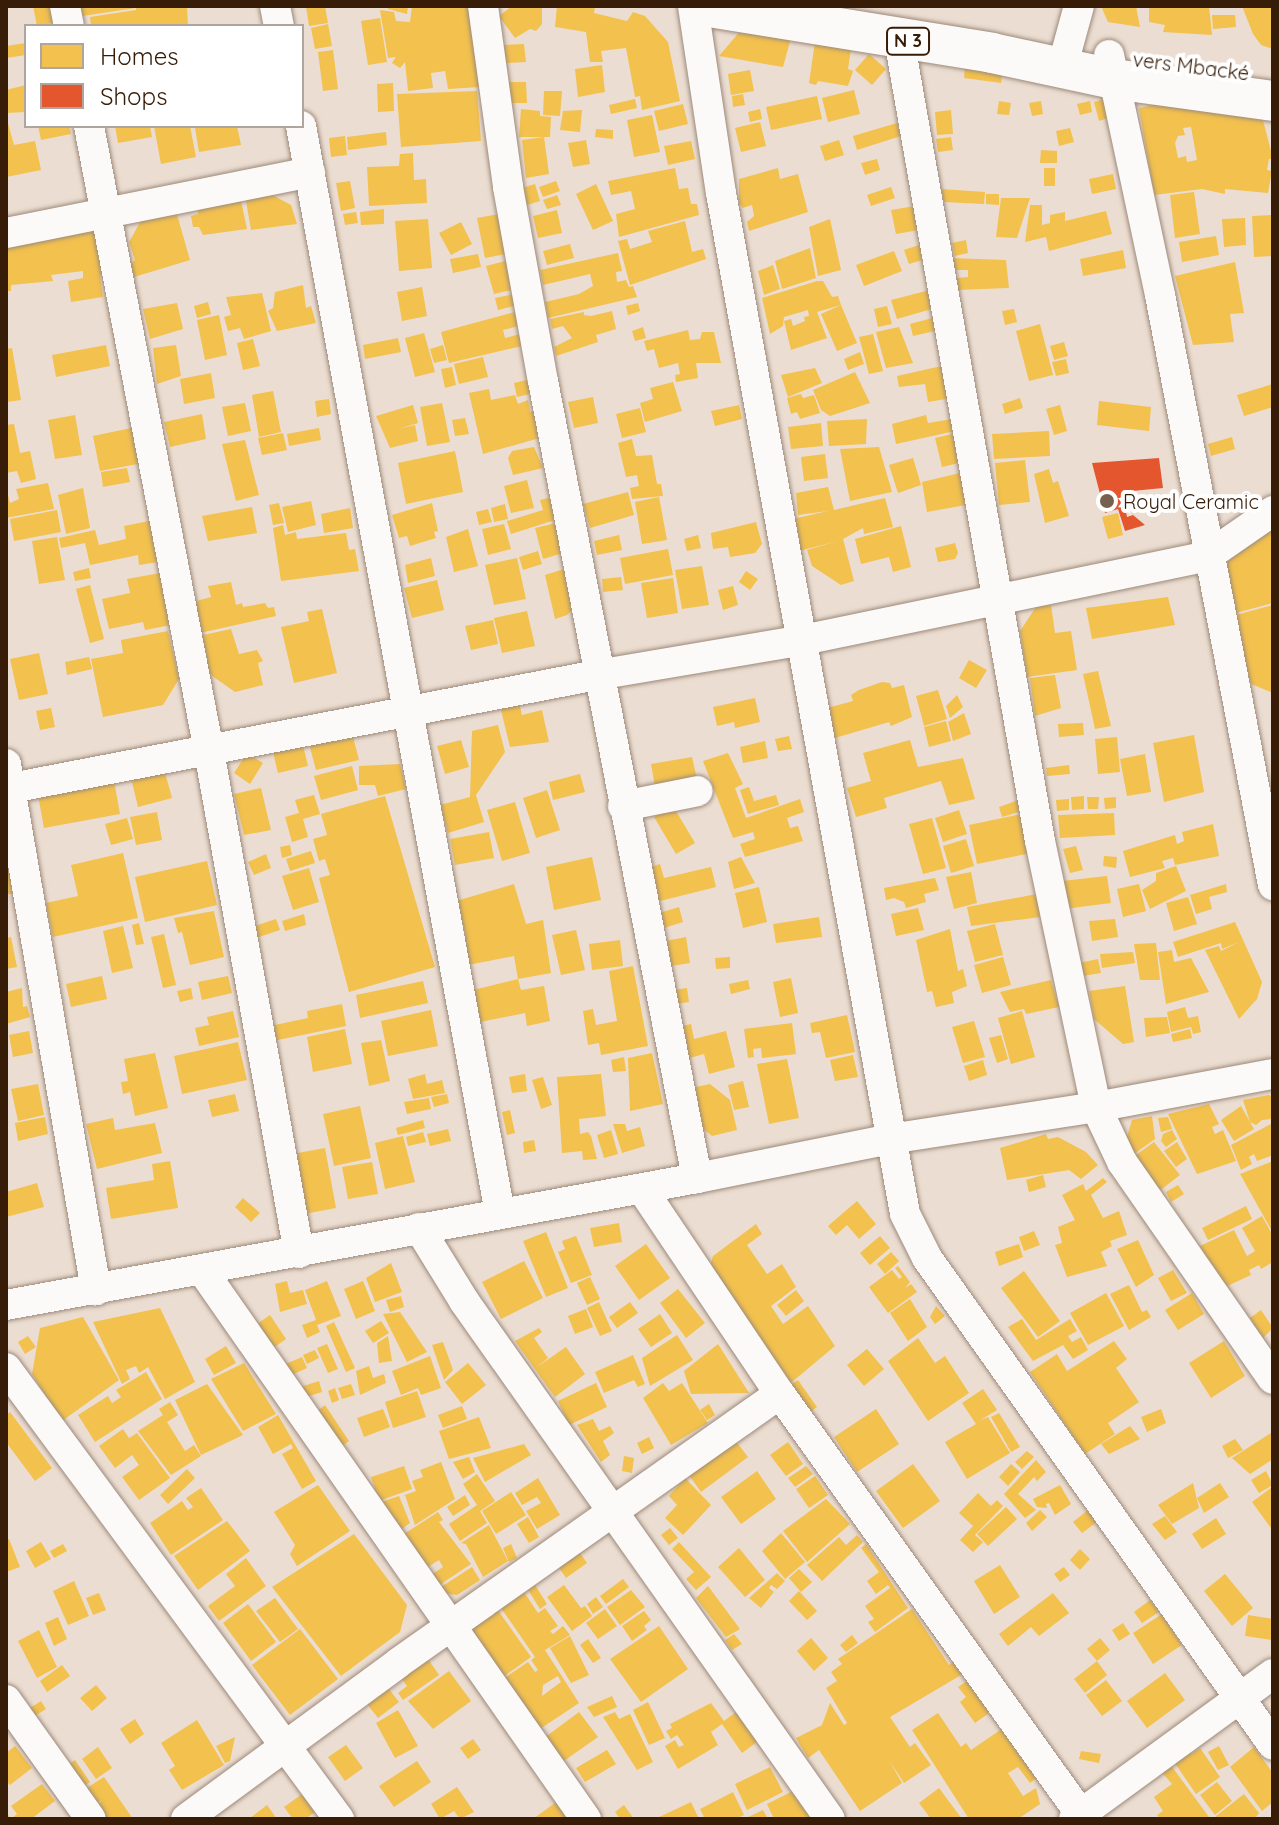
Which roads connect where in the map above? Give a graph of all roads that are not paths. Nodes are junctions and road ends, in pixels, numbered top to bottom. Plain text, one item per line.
1 (483, 6) edge
2 (693, 6) edge
3 (703, 6) edge
4 (846, 6) edge
5 (1079, 6) edge
6 (899, 39) junction
7 (1064, 56) junction
8 (1111, 67) junction
9 (1273, 76) edge
10 (1273, 101) edge
11 (89, 128) edge
12 (301, 128) edge
13 (310, 172) junction
14 (107, 213) junction
15 (6, 233) edge
16 (1273, 511) edge
17 (1208, 556) junction
18 (998, 600) junction
19 (803, 640) junction
20 (597, 675) junction
21 (410, 712) junction
22 (209, 751) junction
23 (1261, 763) edge
24 (7, 780) edge
25 (698, 791) dead end
26 (623, 806) junction
27 (1273, 885) edge
28 (1273, 1074) edge
29 (1096, 1107) junction
30 (890, 1139) junction
31 (697, 1178) junction
32 (642, 1189) junction
33 (500, 1214) junction
34 (419, 1228) junction
35 (299, 1253) junction
36 (202, 1270) junction
37 (96, 1290) junction
38 (6, 1305) edge
39 (6, 1368) edge
40 (1273, 1379) edge
41 (780, 1394) junction
42 (612, 1512) junction
43 (448, 1627) junction
44 (1273, 1674) edge
45 (1240, 1698) junction
46 (6, 1700) edge
47 (1273, 1745) edge
48 (285, 1748) junction
49 (1079, 1817) edge
50 (91, 1819) edge
51 (186, 1819) edge
52 (339, 1819) edge
53 (586, 1819) edge
54 (830, 1819) edge

1 - 20 street
2 - 19 street
3 - 6 main road, N 3
4 - 7 main road, N 3
5 - 7 street
6 - 7 main road, N 3
6 - 18 street
7 - 8 main road, N 3
8 - 9 main road, vers Mbacké / N 3
8 - 10 main road, vers Mbacké / N 3
8 - 17 street
11 - 14 street
12 - 13 street
13 - 14 street
13 - 21 street
14 - 15 street
14 - 22 street
16 - 17 street
17 - 18 street
17 - 23 street
18 - 19 street
18 - 29 street
19 - 20 street
19 - 30 street
20 - 21 street
20 - 26 street
21 - 22 street
21 - 33 street
22 - 24 street
22 - 35 street
23 - 27 street
24 - 37 street
25 - 26 street
26 - 31 street
28 - 29 street
29 - 30 street
29 - 40 street
30 - 31 street
30 - 45 street
31 - 32 street
32 - 33 street
32 - 41 street
33 - 34 street
34 - 35 street
34 - 42 street
35 - 36 street
36 - 37 street
36 - 43 street
37 - 38 street
39 - 48 street
41 - 42 street
41 - 49 street
42 - 43 street
42 - 54 street
43 - 48 street
43 - 53 street
44 - 45 street
45 - 47 street
45 - 49 street
46 - 50 street
48 - 51 street
48 - 52 street

